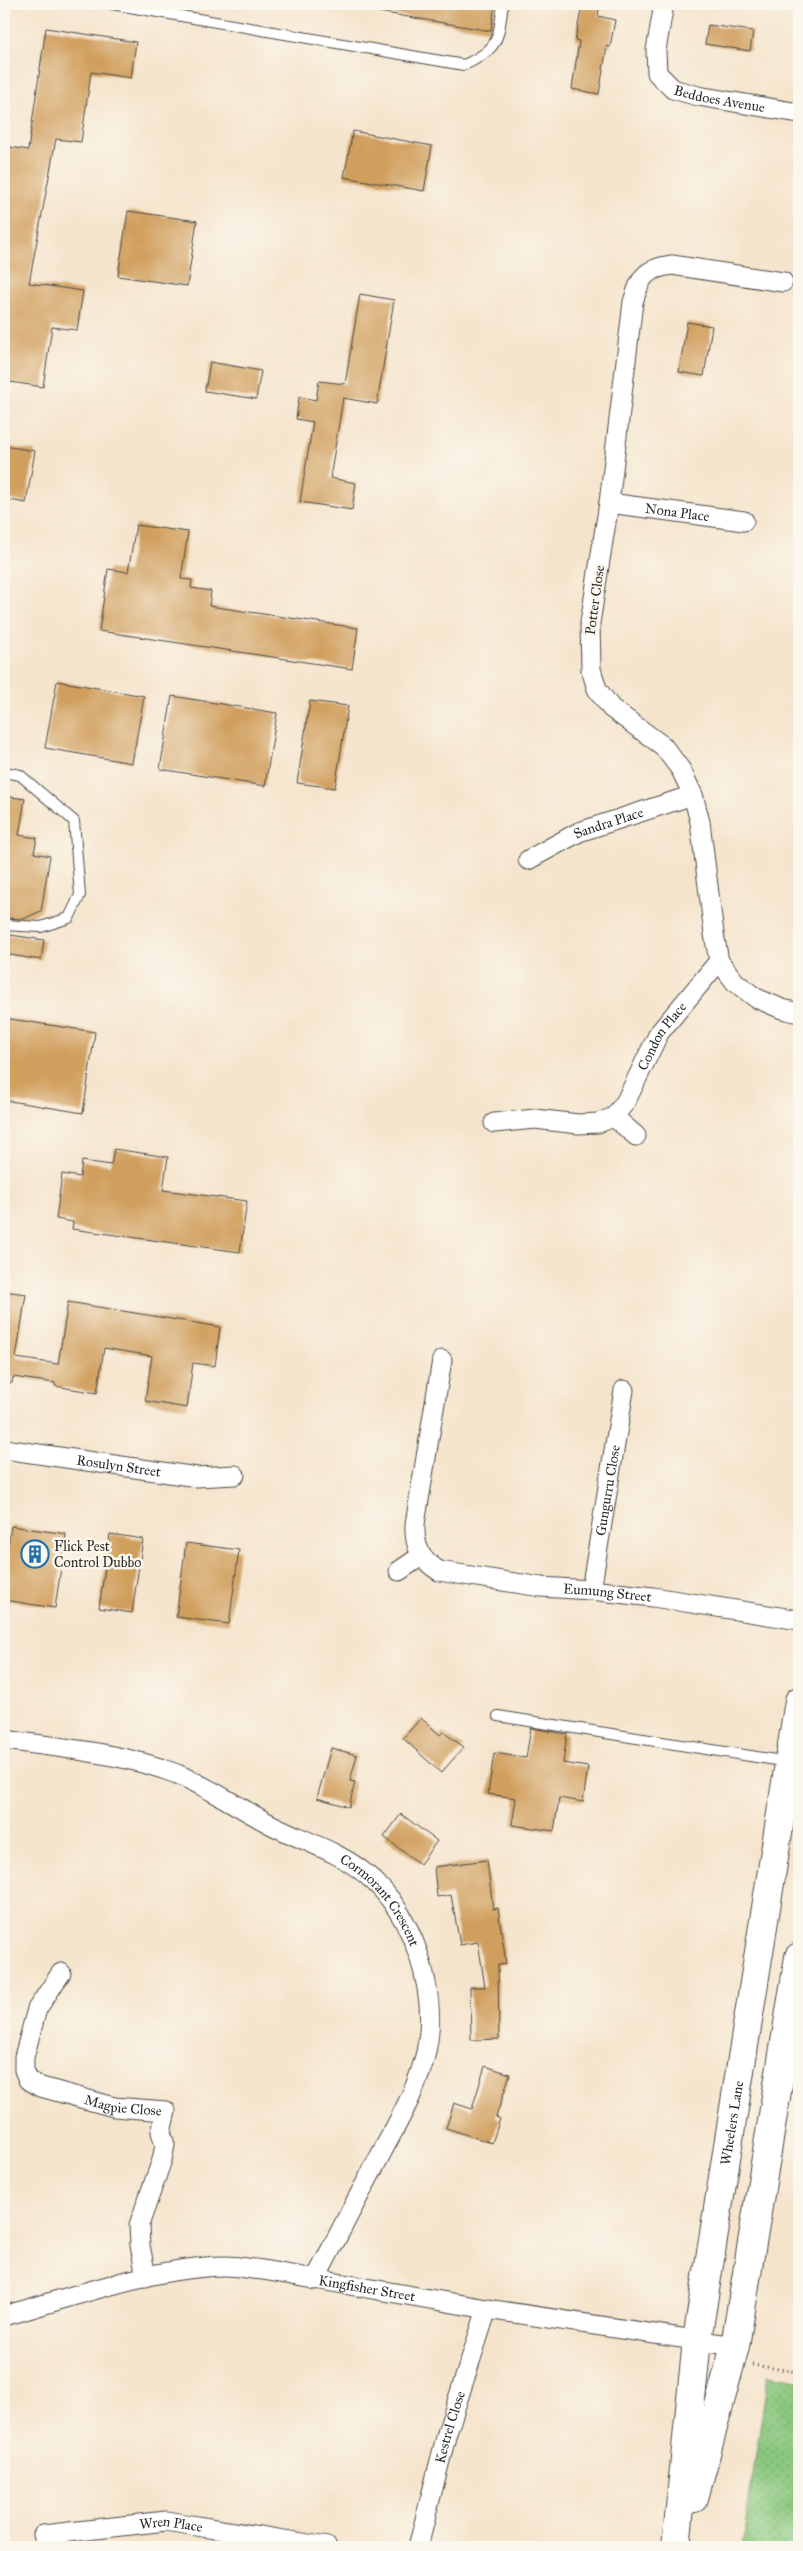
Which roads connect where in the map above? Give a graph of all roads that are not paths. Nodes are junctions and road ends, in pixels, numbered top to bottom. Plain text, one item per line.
1 (112, 4) edge
2 (504, 4) edge
3 (664, 4) edge
4 (799, 113) edge
5 (783, 282) dead end
6 (609, 502) junction
7 (744, 521) dead end
8 (4, 772) edge
9 (693, 795) junction
10 (528, 860) dead end
11 (4, 925) edge
12 (720, 961) junction
13 (799, 1013) edge
14 (614, 1117) junction
15 (494, 1123) dead end
16 (636, 1136) dead end
17 (442, 1360) dead end
18 (624, 1390) dead end
19 (4, 1449) edge
20 (235, 1475) dead end
21 (421, 1556) junction
22 (400, 1571) dead end
23 (591, 1590) junction
24 (799, 1620) edge
25 (799, 1701) edge
26 (498, 1716) dead end
27 (4, 1740) edge
28 (789, 1762) junction
29 (799, 1957) edge
30 (61, 1973) dead end
31 (146, 2277) junction
32 (315, 2280) junction
33 (487, 2309) junction
34 (4, 2316) edge
35 (697, 2340) junction
36 (733, 2354) junction
37 (43, 2536) dead end
38 (327, 2547) edge
39 (418, 2547) edge
40 (676, 2547) edge
41 (680, 2547) edge

1 - 2 lane
3 - 4 street, Beddoes Avenue
5 - 6 street, Potter Close
6 - 7 street, Nona Place
6 - 9 street, Potter Close
8 - 11 lane
9 - 10 street, Sandra Place
9 - 12 street, Potter Close
12 - 13 street, Potter Close
12 - 14 street, Condon Place
14 - 15 street
14 - 16 street
17 - 21 street
18 - 23 street, Gungurru Close
19 - 20 street, Rosulyn Street
21 - 22 street
21 - 23 street, Eumung Street
23 - 24 street, Eumung Street
25 - 28 main road, Wheelers Lane
26 - 28 lane
27 - 32 street, Cormorant Crescent
28 - 35 main road, Wheelers Lane
29 - 36 main road
30 - 31 street, Magpie Close
31 - 32 street, Kingfisher Street
31 - 34 street, Kingfisher Street
32 - 33 street, Kingfisher Street
33 - 35 street, Kingfisher Street
33 - 39 street, Kestrel Close
35 - 36 street, Kingfisher Street
35 - 40 main road, Wheelers Lane
36 - 41 main road
37 - 38 street, Wren Place

